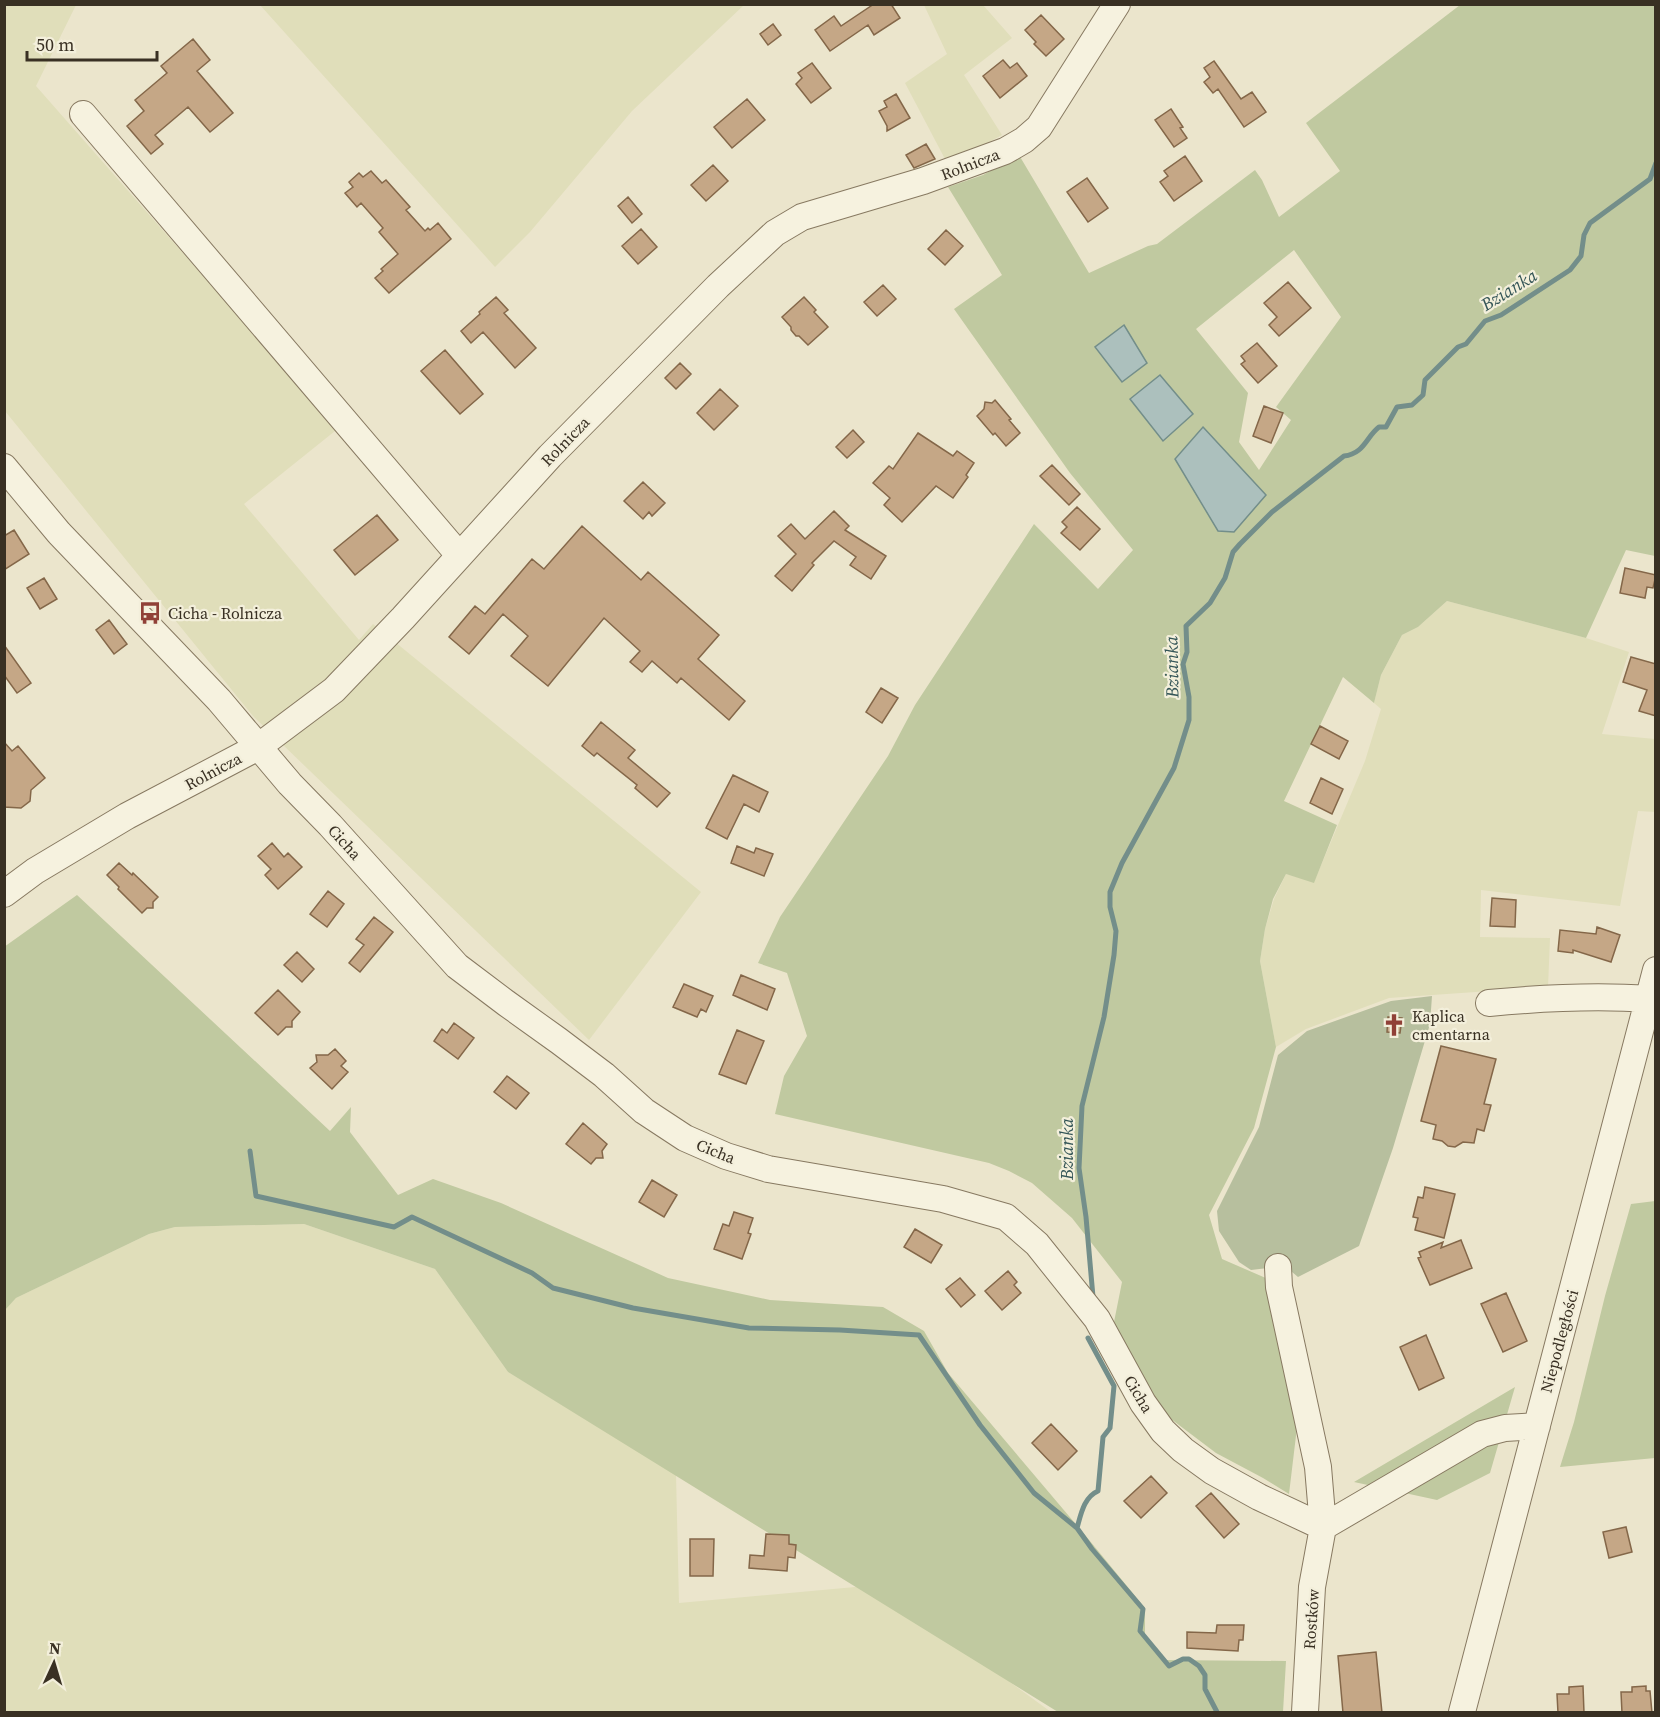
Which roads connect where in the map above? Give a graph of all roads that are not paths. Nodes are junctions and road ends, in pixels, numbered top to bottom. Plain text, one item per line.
1 (1117, 4) edge
2 (83, 114) dead end
3 (4, 467) edge
4 (459, 555) junction
5 (258, 747) junction
6 (4, 894) edge
7 (1656, 970) edge
8 (1648, 999) junction
9 (1489, 1003) dead end
10 (1278, 1267) dead end
11 (1537, 1426) junction
12 (1323, 1527) junction
13 (1305, 1713) edge
14 (1462, 1713) edge

1 - 4 street, Rolnicza
2 - 4 street
3 - 5 street, Cicha
4 - 5 street, Rolnicza
5 - 6 street, Rolnicza
5 - 12 street, Cicha
7 - 8 street, Niepodległości
8 - 9 street
8 - 11 street, Niepodległości
10 - 12 street, Rostków
11 - 12 street
11 - 14 street, Niepodległości
12 - 13 street, Rostków

